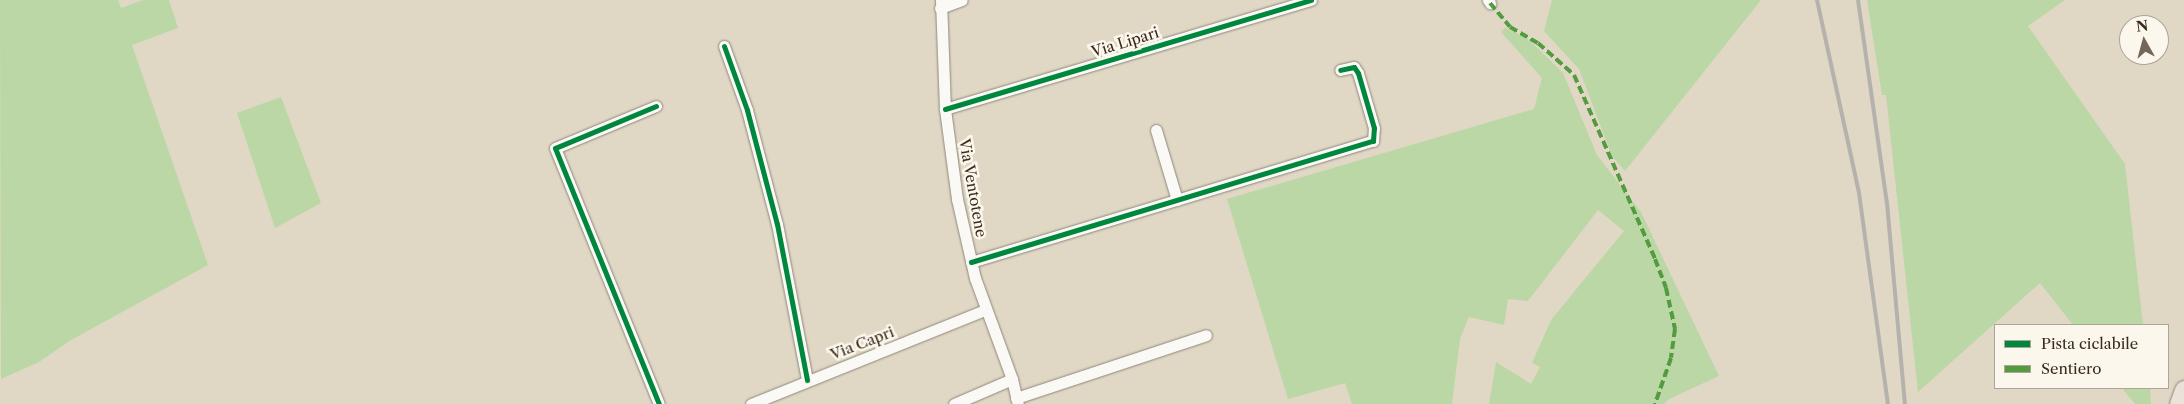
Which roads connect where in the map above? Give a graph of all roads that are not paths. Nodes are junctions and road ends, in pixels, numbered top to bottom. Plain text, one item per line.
1 (962, 0) edge
2 (1311, 0) edge
3 (941, 4) edge
4 (724, 46) dead end
5 (1340, 70) dead end
6 (656, 106) dead end
7 (945, 109) junction
8 (1156, 130) dead end
9 (1177, 200) junction
10 (971, 262) junction
11 (985, 310) junction
12 (1206, 335) dead end
13 (1012, 379) junction
14 (807, 380) junction
15 (2184, 390) edge
16 (1017, 401) edge
17 (659, 404) edge
18 (750, 404) edge
19 (954, 404) edge
20 (2179, 404) edge

1 - 3 street
2 - 7 street, Via Lipari
3 - 7 street, Via Ventotene
4 - 14 street
5 - 9 street
6 - 17 street
7 - 10 street, Via Ventotene
8 - 9 street
9 - 10 street
10 - 11 street, Via Ventotene
11 - 13 street, Via Ventotene
11 - 14 street, Via Capri
12 - 16 street
13 - 16 street, Via Ventotene
13 - 19 street
14 - 18 street, Via Capri
15 - 20 main road

